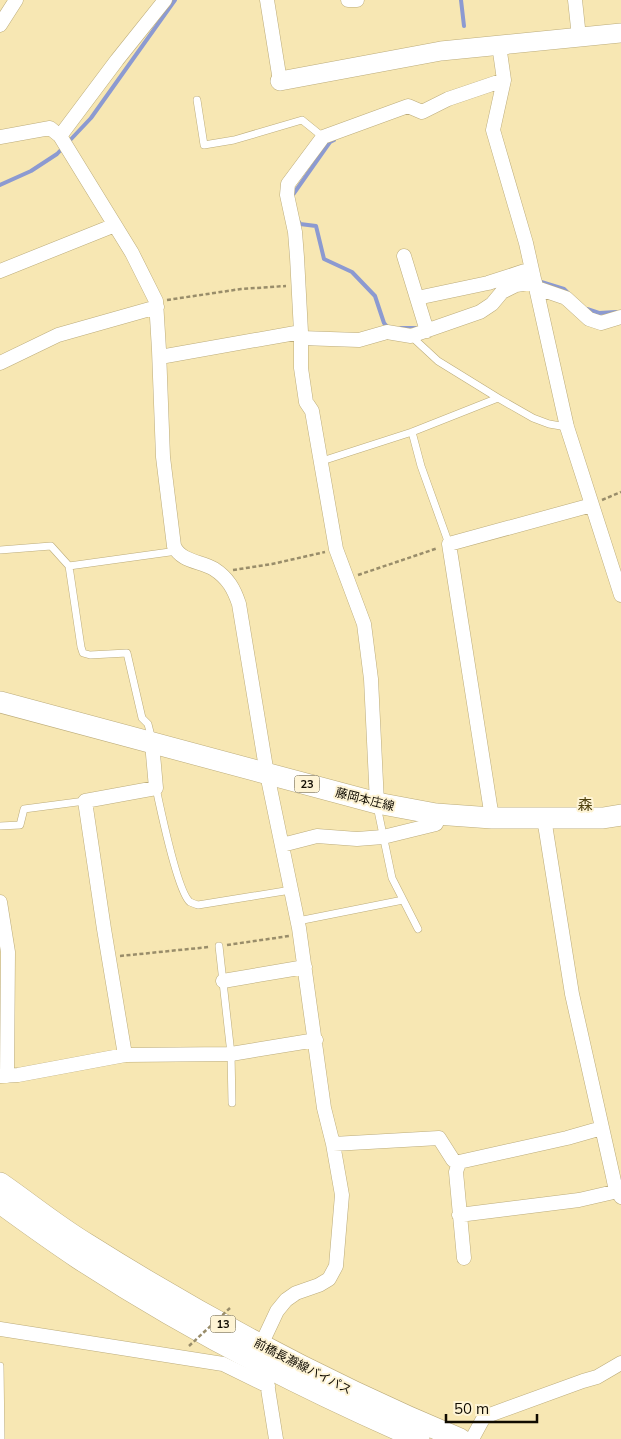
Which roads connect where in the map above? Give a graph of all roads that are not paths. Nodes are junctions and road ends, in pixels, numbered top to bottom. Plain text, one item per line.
1 (16, 0) edge
2 (165, 0) edge
3 (267, 0) edge
4 (348, 0) edge
5 (357, 0) edge
6 (575, 0) edge
7 (0, 25) edge
8 (621, 33) edge
9 (579, 37) junction
10 (499, 45) junction
11 (280, 80) joint
12 (504, 80) junction
13 (197, 100) dead end
14 (60, 136) junction
15 (0, 137) edge
16 (323, 137) junction
17 (115, 225) junction
18 (404, 256) dead end
19 (531, 269) junction
20 (0, 271) edge
21 (536, 285) junction
22 (417, 298) junction
23 (157, 304) junction
24 (621, 317) edge
25 (426, 331) junction
26 (301, 335) junction
27 (411, 336) junction
28 (160, 357) junction
29 (0, 363) edge
30 (498, 398) junction
31 (568, 427) junction
32 (412, 432) junction
33 (322, 461) junction
34 (592, 505) junction
35 (448, 544) junction
36 (0, 550) edge
37 (177, 551) junction
38 (69, 566) junction
39 (621, 595) edge
40 (0, 702) edge
41 (152, 743) junction
42 (267, 774) junction
43 (156, 788) junction
44 (85, 801) junction
45 (377, 803) junction
46 (440, 814) junction
47 (621, 815) edge
48 (492, 818) junction
49 (544, 818) junction
50 (0, 826) edge
51 (383, 837) junction
52 (282, 845) junction
53 (291, 890) junction
54 (403, 900) junction
55 (0, 902) edge
56 (299, 928) junction
57 (418, 929) dead end
58 (219, 946) road end
59 (305, 967) junction
60 (223, 981) junction
61 (316, 1040) junction
62 (231, 1054) junction
63 (125, 1056) junction
64 (3, 1076) edge
65 (232, 1103) dead end
66 (602, 1128) junction
67 (333, 1144) junction
68 (459, 1162) junction
69 (0, 1183) edge
70 (619, 1194) edge
71 (0, 1204) edge
72 (459, 1215) junction
73 (464, 1258) dead end
74 (0, 1329) edge
75 (621, 1363) edge
76 (0, 1366) edge
77 (264, 1366) junction
78 (1, 1403) edge
79 (406, 1437) edge
80 (1, 1439) edge
81 (276, 1439) edge
82 (460, 1439) edge
83 (472, 1439) edge

1 - 7 street
2 - 14 street
3 - 11 street
4 - 5 street
6 - 9 street
8 - 9 street
9 - 10 street
10 - 11 street
10 - 12 street
12 - 16 street
12 - 19 street
13 - 16 lane
14 - 15 street
14 - 17 street
16 - 26 street
17 - 20 street
17 - 23 street
18 - 22 street
19 - 21 street
19 - 22 street
21 - 24 street
21 - 25 street
21 - 31 street
22 - 25 street
23 - 28 street
23 - 29 street
25 - 27 street
26 - 27 street
26 - 28 street
26 - 33 street
27 - 30 lane
28 - 37 street
30 - 31 lane
30 - 32 lane
31 - 34 street
32 - 33 lane
32 - 35 lane
33 - 45 street
34 - 35 street
34 - 39 street
35 - 48 street
36 - 38 lane
37 - 38 lane
37 - 42 street
38 - 41 lane
40 - 41 main road, 藤岡本庄線 / 23
41 - 42 main road, 藤岡本庄線 / 23
41 - 43 street
42 - 45 main road, 藤岡本庄線 / 23
42 - 52 street
43 - 44 street
43 - 53 lane
44 - 50 lane
44 - 63 street
45 - 46 main road, 藤岡本庄線 / 23
45 - 51 lane
46 - 48 main road, 藤岡本庄線 / 23
46 - 51 street
47 - 49 main road, 藤岡本庄線 / 23
48 - 49 main road, 藤岡本庄線 / 23
49 - 66 street
51 - 52 street
51 - 54 lane
52 - 53 street
53 - 56 street
54 - 56 lane
54 - 57 lane
55 - 64 street
56 - 59 street
58 - 60 lane
59 - 60 street
59 - 61 street
60 - 62 lane
61 - 62 street
61 - 67 street
62 - 63 street
62 - 65 lane
63 - 64 street
66 - 68 street
66 - 70 street
67 - 68 street
67 - 77 street
68 - 72 street
69 - 77 main road, 前橋長瀞線バイパス / 13
70 - 72 street
71 - 77 main road, 前橋長瀞線バイパス / 13
72 - 73 street
74 - 77 street
75 - 83 street
76 - 78 lane
77 - 79 main road, 前橋長瀞線バイパス / 13
77 - 81 street
77 - 82 main road, 前橋長瀞線バイパス / 13
78 - 80 lane

